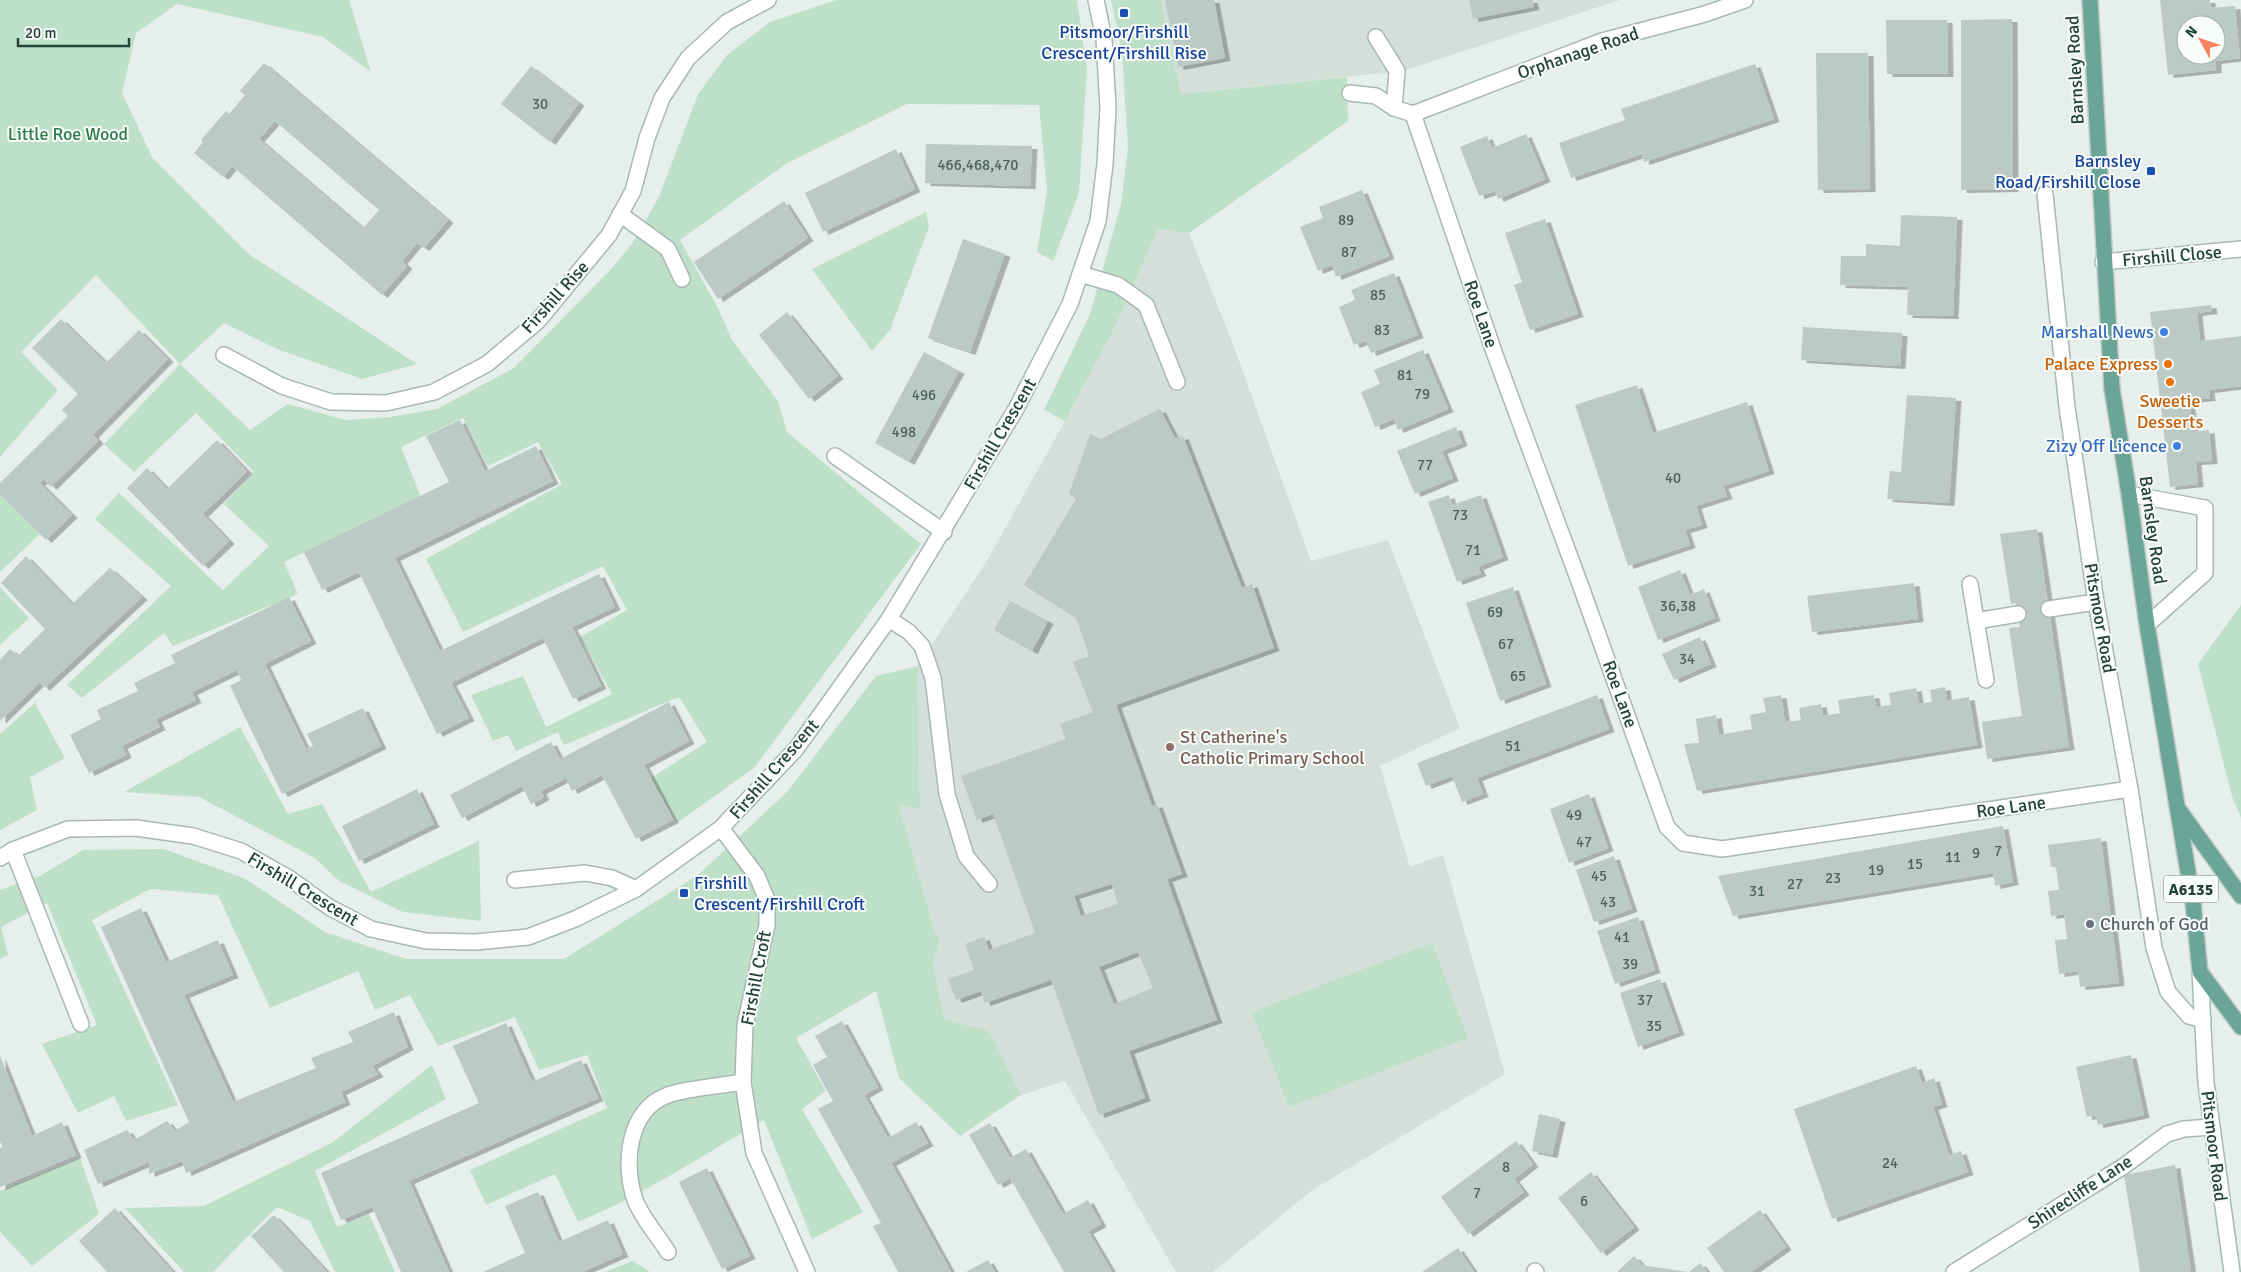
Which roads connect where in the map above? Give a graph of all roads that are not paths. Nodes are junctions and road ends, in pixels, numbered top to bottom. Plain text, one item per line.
1 (768, 0) edge
2 (1096, 0) edge
3 (1745, 0) edge
4 (2090, 0) edge
5 (1376, 37) dead end
6 (1350, 93) dead end
7 (1394, 108) junction
8 (1413, 114) junction
9 (2044, 194) dead end
10 (620, 214) junction
11 (2241, 250) edge
12 (2104, 262) junction
13 (1080, 274) junction
14 (682, 279) dead end
15 (224, 355) dead end
16 (1177, 382) dead end
17 (835, 456) dead end
18 (2129, 494) junction
19 (944, 532) junction
20 (1970, 584) dead end
21 (2096, 602) junction
22 (2049, 609) dead end
23 (2018, 614) dead end
24 (889, 620) junction
25 (1976, 621) junction
26 (2147, 625) junction
27 (1986, 680) dead end
28 (2130, 789) junction
29 (2177, 806) junction
30 (721, 828) junction
31 (13, 850) junction
32 (0, 858) edge
33 (515, 880) dead end
34 (989, 884) dead end
35 (636, 889) junction
36 (2241, 896) edge
37 (2200, 972) junction
38 (2203, 1020) junction
39 (81, 1024) dead end
40 (2241, 1027) edge
41 (743, 1082) junction
42 (2211, 1127) junction
43 (668, 1252) dead end
44 (807, 1272) edge
45 (1954, 1272) edge
46 (2232, 1272) edge

1 - 10 street, Firshill Rise
2 - 13 street, Firshill Crescent
3 - 8 street, Orphanage Road
4 - 12 main road, Barnsley Road / A6135
5 - 7 street
6 - 7 street
7 - 8 street
8 - 28 street, Roe Lane
9 - 21 street, Pitsmoor Road
10 - 14 street
10 - 15 street, Firshill Rise
11 - 12 street, Firshill Close
12 - 18 main road, Barnsley Road / A6135
13 - 16 street
13 - 19 street, Firshill Crescent
17 - 19 street
18 - 26 main road, Barnsley Road / A6135
18 - 26 street
19 - 24 street, Firshill Crescent
20 - 25 street
21 - 22 street
21 - 28 street, Pitsmoor Road
23 - 25 street
24 - 30 street, Firshill Crescent
24 - 34 street
25 - 27 street
26 - 29 main road, Barnsley Road / A6135
28 - 38 street, Pitsmoor Road
29 - 36 main road, A6135
29 - 37 main road, Barnsley Road / A6135
30 - 35 street, Firshill Crescent
30 - 41 street, Firshill Croft
31 - 32 street, Firshill Crescent
31 - 35 street, Firshill Crescent
31 - 39 street
33 - 35 street
37 - 38 street, Pitsmoor Road
37 - 40 main road
38 - 42 street, Pitsmoor Road
41 - 43 street
41 - 44 street, Firshill Croft
42 - 45 street, Shirecliffe Lane
42 - 46 street, Pitsmoor Road

